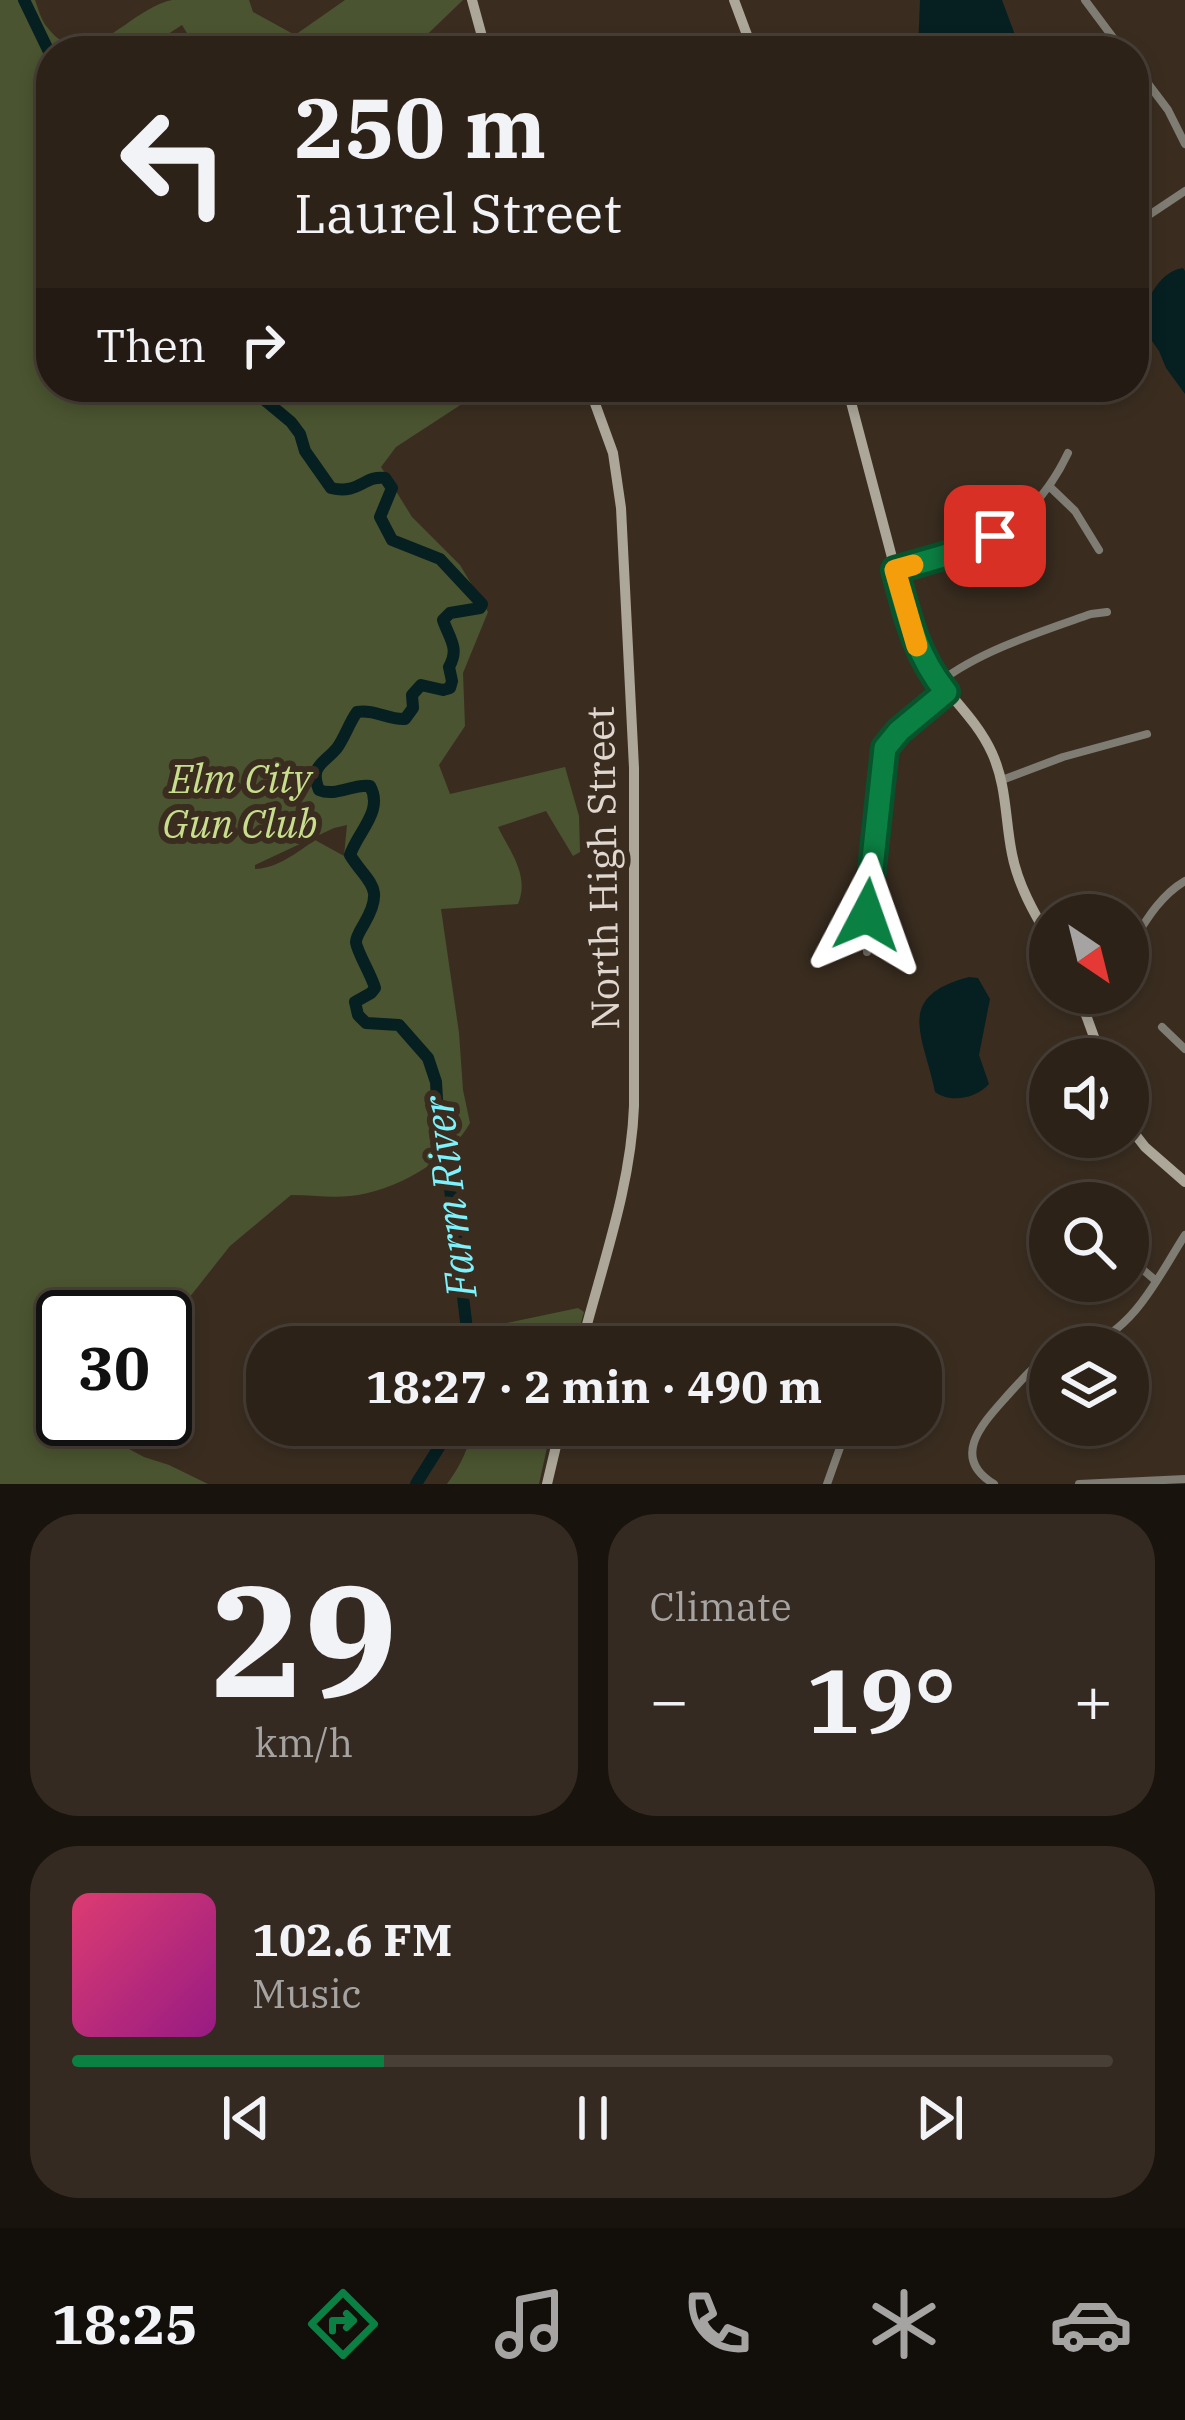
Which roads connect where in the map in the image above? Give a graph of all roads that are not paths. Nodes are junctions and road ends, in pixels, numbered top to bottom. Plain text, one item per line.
1 (472, 0) edge
2 (734, 0) edge
3 (1085, 0) edge
4 (482, 36) edge
5 (747, 36) edge
6 (1112, 36) edge
7 (1149, 85) edge
8 (1185, 144) edge
9 (1185, 191) edge
10 (1149, 214) edge
11 (594, 402) edge
12 (852, 402) edge
13 (1068, 453) dead end
14 (1049, 486) junction
15 (1099, 550) dead end
16 (895, 570) junction
17 (1107, 612) dead end
18 (942, 687) junction
19 (1147, 734) dead end
20 (1002, 780) junction
21 (1185, 881) edge
22 (1029, 901) edge
23 (1149, 918) edge
24 (867, 952) dead end
25 (1162, 1027) dead end
26 (1185, 1049) edge
27 (1149, 1150) edge
28 (1185, 1182) edge
29 (1185, 1235) edge
30 (1149, 1275) edge
31 (1155, 1280) junction
32 (586, 1326) edge
33 (1121, 1326) edge
34 (1029, 1373) edge
35 (556, 1446) edge
36 (841, 1446) edge
37 (1185, 1479) edge
38 (547, 1484) edge
39 (827, 1484) edge
40 (994, 1484) edge
41 (1079, 1484) edge

1 - 4 main road
2 - 5 main road
3 - 6 street
7 - 8 street
9 - 10 street
11 - 32 main road, North High Street
12 - 16 main road
13 - 14 street
14 - 15 street
14 - 16 street
16 - 18 main road
17 - 18 street
18 - 20 main road
18 - 24 street
19 - 20 street
20 - 22 main road
21 - 23 street
25 - 26 street
27 - 28 main road
29 - 31 street
30 - 31 street
31 - 33 street
34 - 40 street
35 - 38 main road
36 - 39 street
37 - 41 street

